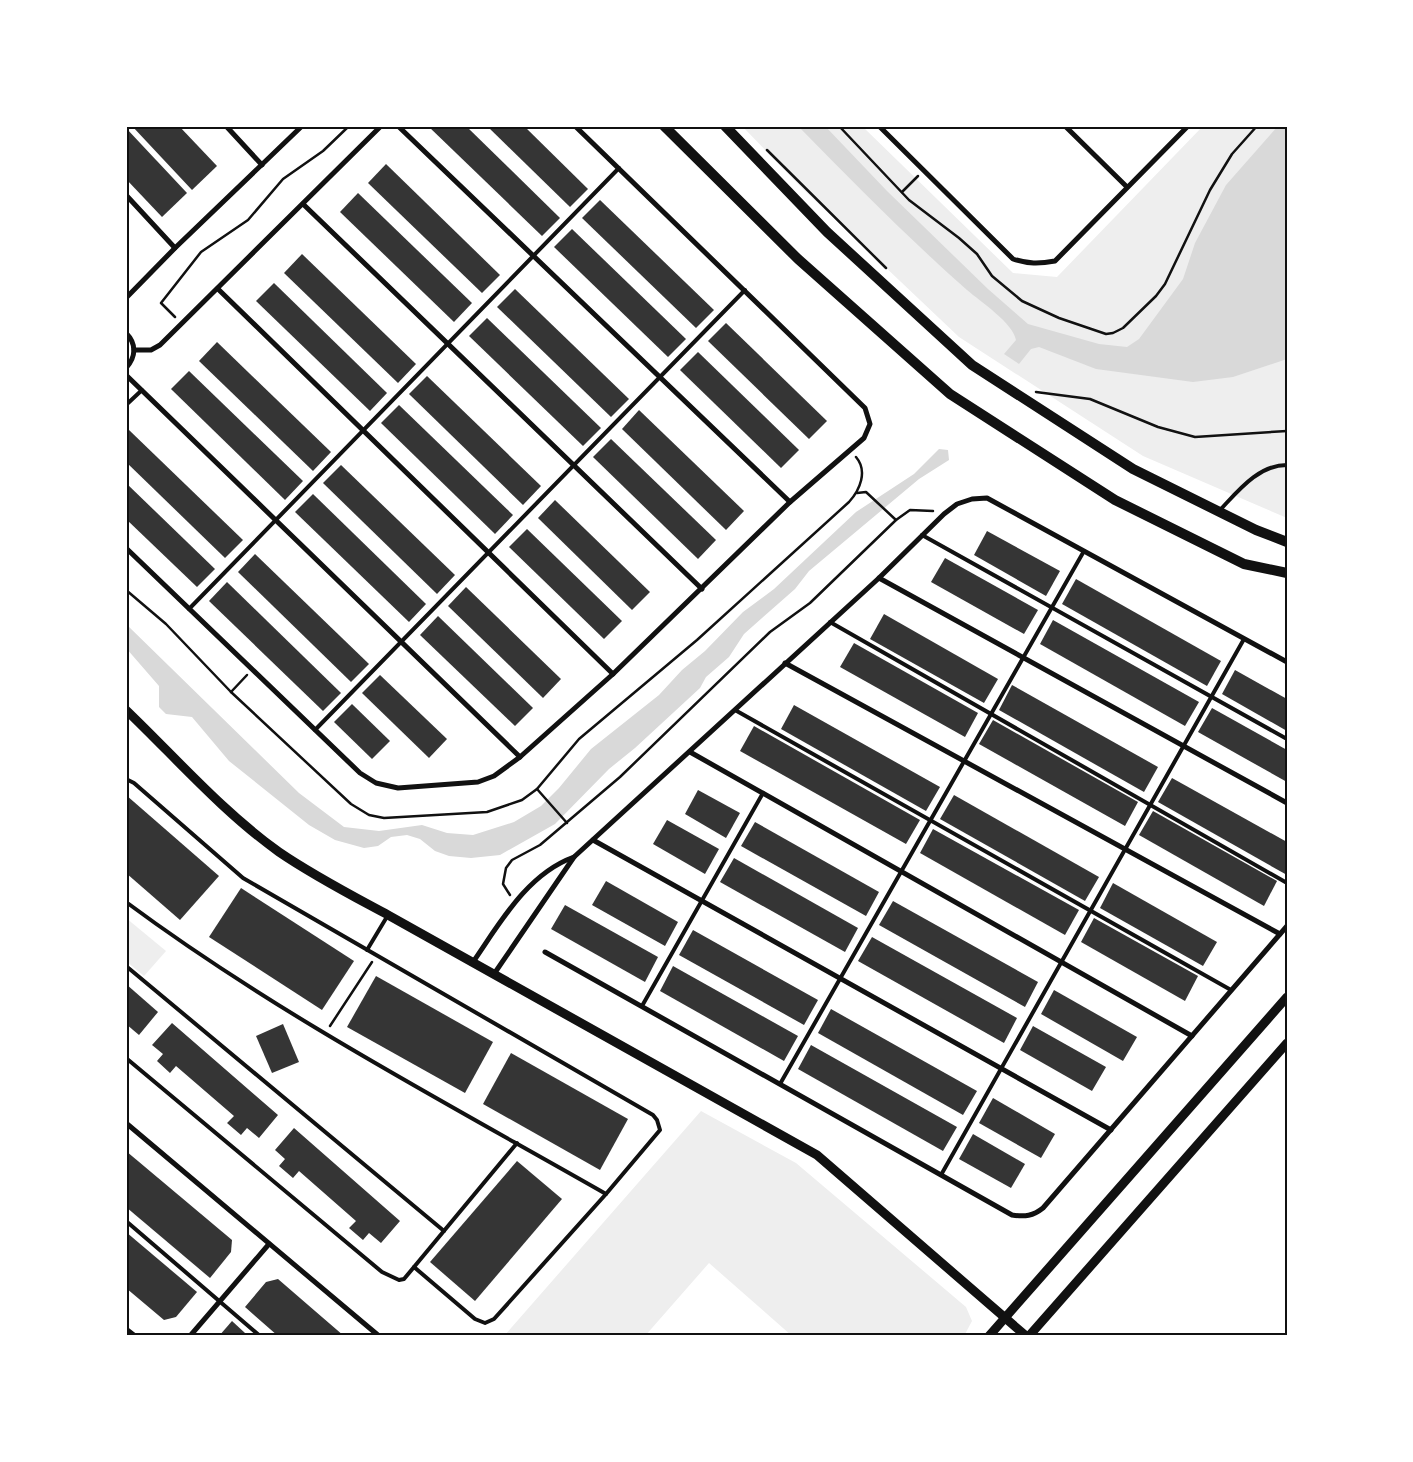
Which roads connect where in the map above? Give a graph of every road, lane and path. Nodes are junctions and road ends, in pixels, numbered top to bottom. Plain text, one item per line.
1 (226, 126) edge
2 (302, 126) edge
3 (348, 126) edge
4 (381, 126) edge
5 (398, 126) edge
6 (575, 126) edge
7 (664, 126) edge
8 (725, 126) edge
9 (838, 126) edge
10 (879, 126) edge
11 (1065, 126) edge
12 (1188, 126) edge
13 (1257, 126) edge
14 (764, 147) dead end
15 (262, 165) junction
16 (619, 168) junction
17 (924, 170) junction
18 (1127, 187) junction
19 (902, 192) junction
20 (126, 195) edge
21 (302, 204) junction
22 (175, 248) junction
23 (533, 256) junction
24 (891, 273) dead end
25 (218, 289) junction
26 (745, 290) junction
27 (126, 298) edge
28 (182, 323) junction
29 (126, 333) edge
30 (447, 344) junction
31 (134, 350) junction
32 (126, 368) edge
33 (126, 375) edge
34 (660, 377) junction
35 (142, 390) junction
36 (1012, 391) junction
37 (126, 405) edge
38 (363, 430) junction
39 (1287, 431) edge
40 (851, 450) junction
41 (1287, 465) edge
42 (574, 466) junction
43 (857, 493) junction
44 (790, 502) junction
45 (1219, 512) junction
46 (944, 514) junction
47 (275, 520) junction
48 (896, 520) junction
49 (922, 535) junction
50 (1287, 542) edge
51 (126, 548) edge
52 (1084, 550) junction
53 (488, 553) junction
54 (1287, 573) edge
55 (879, 578) junction
56 (702, 589) junction
57 (126, 590) edge
58 (189, 608) junction
59 (1051, 608) junction
60 (830, 622) junction
61 (1244, 639) junction
62 (401, 642) junction
63 (1023, 657) junction
64 (1287, 662) edge
65 (785, 663) junction
66 (252, 669) junction
67 (613, 674) junction
68 (231, 692) junction
69 (1212, 697) junction
70 (126, 710) edge
71 (735, 710) junction
72 (991, 714) junction
73 (315, 730) junction
74 (1287, 739) edge
75 (1184, 746) junction
76 (690, 752) junction
77 (520, 758) junction
78 (964, 761) junction
79 (126, 779) edge
80 (537, 789) junction
81 (764, 793) junction
82 (1287, 803) edge
83 (1150, 805) junction
84 (930, 820) junction
85 (568, 823) junction
86 (593, 840) junction
87 (1125, 849) junction
88 (574, 857) junction
89 (902, 871) junction
90 (1287, 883) edge
91 (703, 901) junction
92 (126, 902) edge
93 (514, 902) junction
94 (1090, 910) junction
95 (388, 915) junction
96 (1287, 926) edge
97 (1280, 934) junction
98 (367, 950) junction
99 (545, 952) dead end
100 (376, 955) junction
101 (1061, 961) junction
102 (473, 962) junction
103 (126, 966) edge
104 (494, 974) junction
105 (841, 978) junction
106 (1231, 990) junction
107 (1287, 997) edge
108 (642, 1006) junction
109 (325, 1034) junction
110 (1192, 1036) junction
111 (1287, 1043) edge
112 (126, 1058) edge
113 (1002, 1068) junction
114 (780, 1084) junction
115 (126, 1123) edge
116 (1111, 1130) junction
117 (517, 1143) junction
118 (940, 1175) junction
119 (606, 1194) junction
120 (126, 1221) edge
121 (444, 1231) junction
122 (269, 1244) junction
123 (414, 1267) junction
124 (220, 1302) junction
125 (1005, 1318) junction
126 (126, 1329) edge
127 (135, 1336) edge
128 (190, 1336) edge
129 (260, 1336) edge
130 (379, 1336) edge
131 (989, 1336) edge
132 (1027, 1336) edge

1 - 15 street
2 - 15 street
3 - 28 path
4 - 21 street
5 - 23 street
6 - 16 street
7 - 54 main road
8 - 36 main road
9 - 19 path
10 - 17 street
11 - 18 street
12 - 18 street
13 - 19 path
14 - 24 path
15 - 22 street
16 - 23 lane
16 - 26 street
17 - 18 street
17 - 19 path
20 - 22 street
21 - 25 street
21 - 30 street
22 - 27 street
23 - 30 lane
23 - 34 street
25 - 28 street
25 - 38 street
26 - 34 lane
26 - 40 street
28 - 31 street
29 - 31 street
30 - 38 lane
30 - 42 street
31 - 32 street
33 - 35 street
34 - 42 lane
34 - 44 street
35 - 37 lane
35 - 47 street
36 - 39 path
36 - 45 main road
38 - 47 lane
38 - 53 street
40 - 43 path
40 - 44 street
41 - 45 lane
42 - 53 lane
42 - 56 street
43 - 48 path
43 - 80 path
44 - 56 street
45 - 50 main road
46 - 48 path
46 - 49 street
46 - 52 street
47 - 58 lane
47 - 62 street
48 - 85 path
49 - 55 street
49 - 59 lane
51 - 58 street
52 - 59 lane
52 - 61 street
53 - 62 lane
53 - 67 street
55 - 60 street
55 - 63 street
56 - 67 street
57 - 68 path
58 - 66 street
59 - 63 lane
59 - 69 lane
60 - 65 street
60 - 72 lane
61 - 64 street
61 - 69 lane
62 - 73 lane
62 - 77 street
63 - 72 lane
63 - 75 street
65 - 71 street
65 - 78 street
66 - 68 path
66 - 73 street
67 - 77 street
68 - 80 path
69 - 74 lane
69 - 75 lane
70 - 95 street
71 - 76 street
71 - 84 lane
72 - 78 lane
72 - 83 lane
73 - 77 street
75 - 82 street
75 - 83 lane
76 - 81 street
76 - 86 street
78 - 84 lane
78 - 87 street
79 - 98 lane
80 - 85 path
81 - 89 street
81 - 91 lane
83 - 87 lane
83 - 90 lane
84 - 89 lane
84 - 94 lane
85 - 93 path
86 - 88 street
86 - 91 street
87 - 94 lane
87 - 97 street
88 - 93 street
88 - 104 street
89 - 101 street
89 - 105 lane
91 - 105 street
91 - 108 lane
92 - 109 lane
93 - 102 street
94 - 101 lane
94 - 106 lane
95 - 98 lane
95 - 102 street
96 - 97 street
97 - 106 street
98 - 100 lane
99 - 108 street
100 - 109 path
100 - 119 lane
101 - 110 street
101 - 113 lane
102 - 104 street
103 - 121 lane
104 - 125 street
105 - 113 street
105 - 114 lane
106 - 110 street
107 - 125 street
108 - 114 street
109 - 117 lane
110 - 116 street
111 - 132 street
112 - 123 lane
113 - 116 street
113 - 118 lane
114 - 118 street
115 - 122 street
116 - 118 street
117 - 119 lane
117 - 121 lane
119 - 123 lane
120 - 124 lane
121 - 123 lane
122 - 124 street
122 - 130 street
124 - 128 street
124 - 129 lane
125 - 131 street
125 - 132 street
126 - 127 street

